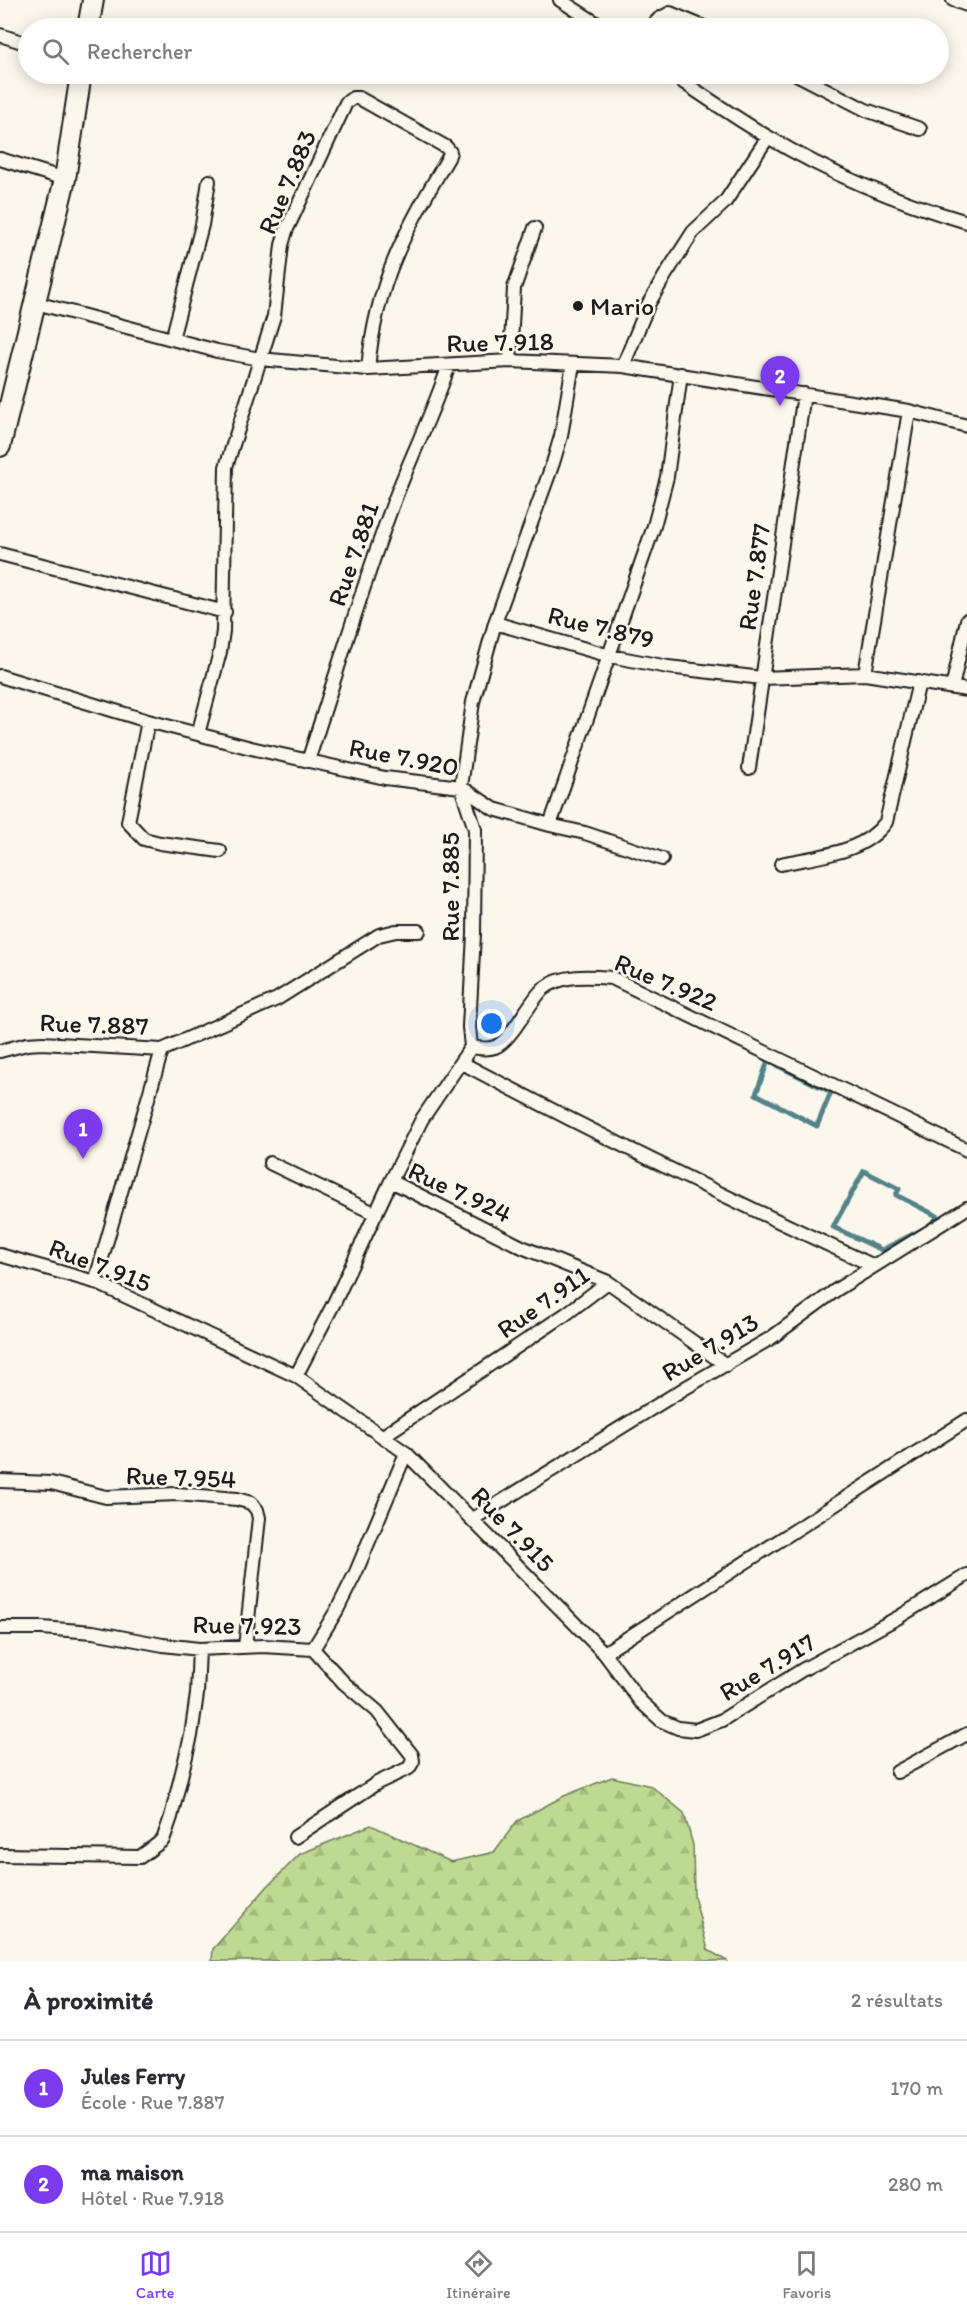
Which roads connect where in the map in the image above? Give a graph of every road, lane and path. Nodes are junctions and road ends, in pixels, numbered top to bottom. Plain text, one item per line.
1 (93, 0) edge
2 (560, 0) edge
3 (953, 0) edge
4 (967, 5) edge
5 (90, 18) edge
6 (588, 18) edge
7 (661, 18) edge
8 (682, 18) edge
9 (0, 35) edge
10 (18, 41) edge
11 (79, 84) edge
12 (686, 84) edge
13 (815, 84) edge
14 (920, 129) dead end
15 (768, 137) junction
16 (0, 159) edge
17 (65, 179) junction
18 (209, 181) dead end
19 (967, 222) edge
20 (535, 228) dead end
21 (36, 303) junction
22 (172, 339) junction
23 (260, 359) junction
24 (510, 361) junction
25 (573, 364) junction
26 (449, 365) junction
27 (623, 366) junction
28 (368, 369) junction
29 (681, 374) junction
30 (804, 394) junction
31 (909, 411) junction
32 (967, 426) edge
33 (0, 446) edge
34 (0, 554) edge
35 (225, 612) junction
36 (967, 620) edge
37 (495, 623) junction
38 (610, 656) junction
39 (865, 674) junction
40 (0, 675) edge
41 (762, 678) junction
42 (919, 682) junction
43 (952, 688) junction
44 (967, 690) edge
45 (148, 721) junction
46 (198, 734) junction
47 (308, 761) junction
48 (749, 768) dead end
49 (461, 787) junction
50 (550, 825) junction
51 (220, 850) dead end
52 (662, 859) dead end
53 (781, 864) dead end
54 (419, 931) dead end
55 (471, 1047) junction
56 (162, 1050) junction
57 (0, 1051) edge
58 (462, 1063) junction
59 (967, 1150) edge
60 (270, 1163) dead end
61 (391, 1181) junction
62 (967, 1208) edge
63 (375, 1214) junction
64 (0, 1255) edge
65 (874, 1266) junction
66 (95, 1281) junction
67 (608, 1282) junction
68 (726, 1365) junction
69 (296, 1377) junction
70 (967, 1420) edge
71 (383, 1436) junction
72 (406, 1453) junction
73 (0, 1481) edge
74 (473, 1519) junction
75 (967, 1575) edge
76 (0, 1628) edge
77 (246, 1647) junction
78 (199, 1649) junction
79 (313, 1649) junction
80 (604, 1653) junction
81 (967, 1734) edge
82 (897, 1772) dead end
83 (295, 1837) dead end
84 (0, 1855) edge

1 - 5 main road
2 - 6 street
3 - 4 street
7 - 8 street
9 - 10 street
11 - 17 main road
12 - 15 street
13 - 14 street
15 - 19 street
15 - 27 street
16 - 17 street
17 - 21 main road
18 - 22 street
20 - 24 street
21 - 22 street, Rue 7.918
21 - 33 main road
22 - 23 street, Rue 7.918
23 - 28 street, Rue 7.918
23 - 28 street, Rue 7.883
23 - 35 street, Rue 7.883
24 - 25 street, Rue 7.918
24 - 26 street, Rue 7.918
25 - 27 street, Rue 7.918
25 - 37 street
26 - 28 street, Rue 7.918
26 - 47 street, Rue 7.881
27 - 29 street, Rue 7.918
29 - 30 street, Rue 7.918
29 - 38 street
30 - 31 street, Rue 7.918
30 - 41 street, Rue 7.877
31 - 32 street, Rue 7.918
31 - 39 street
34 - 35 street
35 - 46 street, Rue 7.883
36 - 43 street
37 - 38 street, Rue 7.879
37 - 49 street, Rue 7.885
38 - 41 street, Rue 7.879
38 - 50 street
39 - 41 street, Rue 7.879
39 - 42 street, Rue 7.879
40 - 45 street, Rue 7.920
41 - 48 street, Rue 7.877
42 - 43 street, Rue 7.879
42 - 53 street
43 - 44 street, Rue 7.879
45 - 46 street, Rue 7.920
45 - 51 street
46 - 47 street, Rue 7.920
47 - 49 street, Rue 7.920
49 - 50 street, Rue 7.920
49 - 55 street, Rue 7.885
50 - 52 street, Rue 7.920
54 - 56 street
55 - 58 street
55 - 59 street, Rue 7.922
56 - 57 street, Rue 7.887
56 - 66 street, Rue 7.887
58 - 61 street
58 - 65 street
60 - 63 street
61 - 63 street, Rue 7.924
61 - 67 street, Rue 7.924
62 - 65 street, Rue 7.913
63 - 69 street, Rue 7.924
64 - 66 street, Rue 7.915
65 - 68 street, Rue 7.913
66 - 69 street, Rue 7.915
67 - 68 street, Rue 7.911
67 - 71 street, Rue 7.911
68 - 74 street, Rue 7.913
69 - 71 street, Rue 7.915
70 - 80 street
71 - 72 street, Rue 7.915
72 - 74 street, Rue 7.915
72 - 79 street, Rue 7.923
73 - 77 street, Rue 7.954
74 - 80 street, Rue 7.915
75 - 80 street, Rue 7.917
76 - 78 street, Rue 7.923
77 - 78 street, Rue 7.923
77 - 79 street, Rue 7.923
78 - 84 street
79 - 83 street
81 - 82 street

